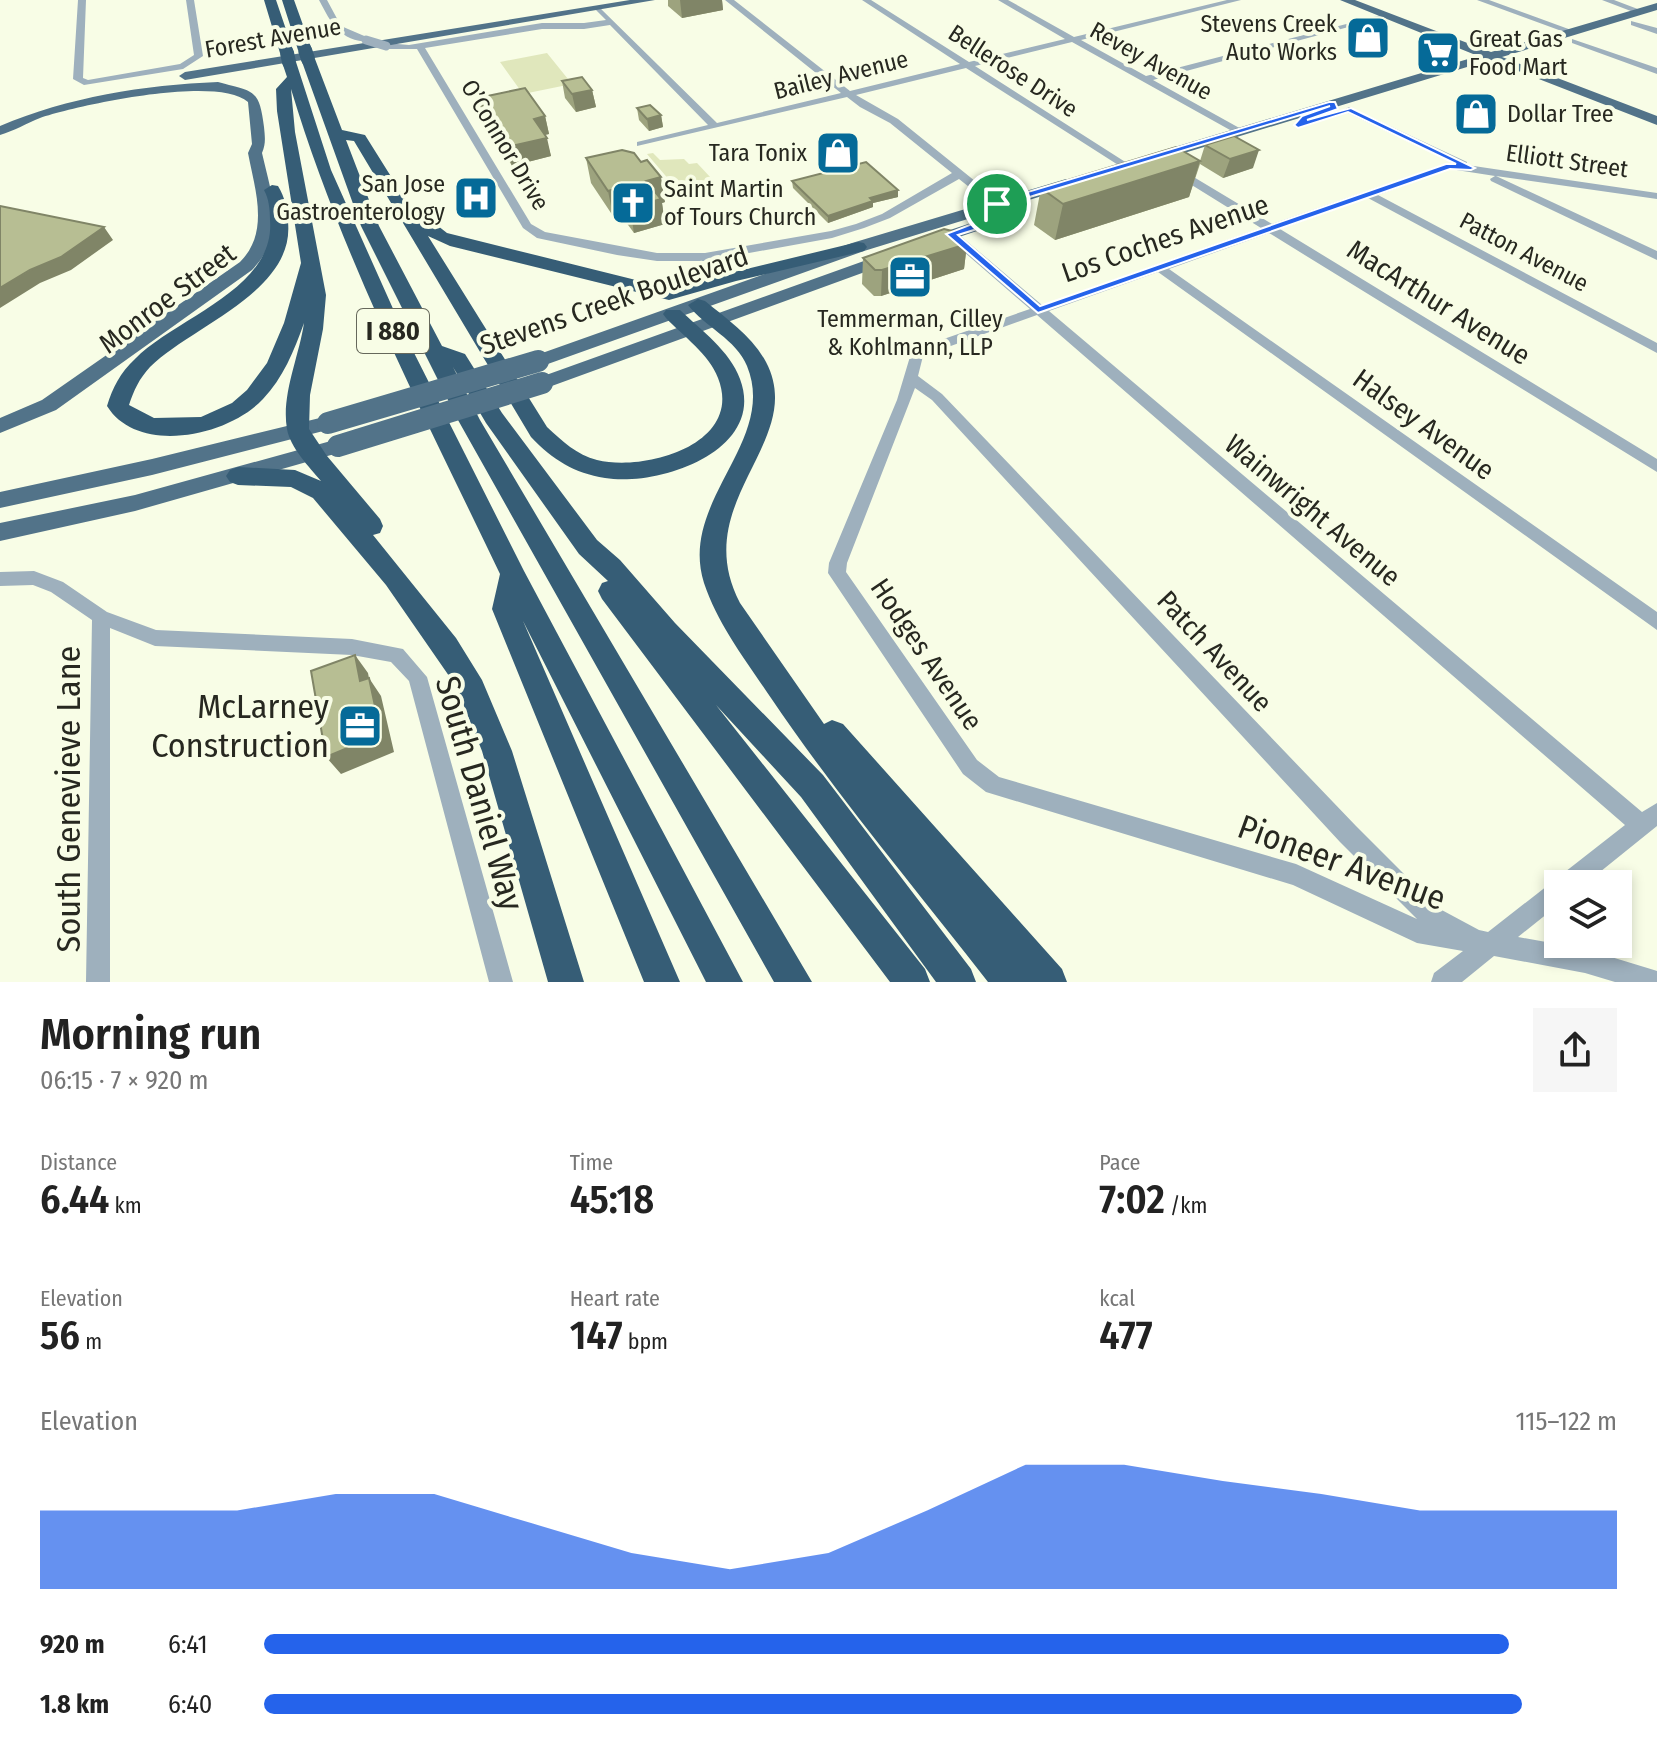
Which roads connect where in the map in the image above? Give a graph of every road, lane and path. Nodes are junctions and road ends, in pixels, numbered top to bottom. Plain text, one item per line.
1 (82, 0) edge
2 (190, 0) edge
3 (270, 0) edge
4 (288, 0) edge
5 (323, 0) edge
6 (650, 0) edge
7 (729, 0) edge
8 (866, 0) edge
9 (1002, 0) edge
10 (1237, 0) edge
11 (1345, 0) edge
12 (1361, 0) edge
13 (1481, 0) edge
14 (1606, 0) edge
15 (599, 9) junction
16 (1639, 11) junction
17 (1657, 11) edge
18 (1385, 16) junction
19 (612, 22) junction
20 (1634, 23) junction
21 (1657, 31) edge
22 (1572, 36) junction
23 (1071, 40) junction
24 (1452, 42) junction
25 (419, 46) junction
26 (1547, 55) junction
27 (1503, 58) junction
28 (290, 64) junction
29 (966, 65) junction
30 (1451, 68) junction
31 (1478, 71) junction
32 (1657, 71) edge
33 (1559, 79) junction
34 (1143, 80) junction
35 (849, 94) junction
36 (1332, 103) junction
37 (13, 110) dead end
38 (1349, 110) junction
39 (1657, 111) edge
40 (1657, 121) edge
41 (1298, 125) junction
42 (715, 126) junction
43 (0, 131) edge
44 (1239, 132) junction
45 (336, 133) junction
46 (259, 144) junction
47 (641, 144) dead end
48 (1160, 162) junction
49 (1471, 168) junction
50 (1132, 170) junction
51 (959, 174) junction
52 (272, 190) junction
53 (1369, 194) junction
54 (1073, 195) edge
55 (1657, 196) edge
56 (397, 200) junction
57 (997, 204) junction
58 (974, 227) junction
59 (1270, 229) junction
60 (951, 234) junction
61 (858, 247) junction
62 (1657, 256) edge
63 (310, 263) junction
64 (1160, 268) junction
65 (1038, 310) junction
66 (706, 312) junction
67 (681, 322) junction
68 (1657, 349) edge
69 (432, 350) junction
70 (911, 378) junction
71 (0, 426) edge
72 (298, 430) junction
73 (0, 439) edge
74 (309, 455) junction
75 (1657, 466) edge
76 (238, 476) junction
77 (0, 500) edge
78 (0, 532) edge
79 (588, 547) junction
80 (837, 573) joint
81 (513, 574) junction
82 (0, 579) edge
83 (415, 603) junction
84 (101, 617) junction
85 (1657, 622) edge
86 (757, 653) junction
87 (970, 767) joint
88 (1649, 819) edge
89 (1585, 870) edge
90 (1544, 902) edge
91 (1489, 946) junction
92 (98, 982) edge
93 (501, 982) edge
94 (566, 982) edge
95 (662, 982) edge
96 (725, 982) edge
97 (794, 982) edge
98 (912, 982) edge
99 (958, 982) edge
100 (1011, 982) edge
101 (1049, 982) edge
102 (1443, 982) edge
103 (1654, 982) edge

1 - 2 street
3 - 28 highway, I 880
4 - 45 highway, I 880
5 - 25 street, bridge
6 - 15 main road, Forest Avenue
7 - 35 street
8 - 29 street, Bellerose Drive
9 - 23 street, Revey Avenue
10 - 23 street, Bailey Avenue
11 - 18 main road
12 - 27 main road
13 - 22 street
14 - 16 street
15 - 19 street
15 - 37 main road, Forest Avenue
16 - 17 main road
16 - 22 main road
17 - 20 main road
18 - 24 main road
18 - 34 street
19 - 25 street
19 - 42 street
20 - 21 street
20 - 22 main road
22 - 26 main road
22 - 27 main road
22 - 32 street
23 - 29 street, Bailey Avenue
23 - 34 street, Revey Avenue
24 - 27 main road
24 - 30 main road
25 - 51 street, O’Connor Drive
26 - 27 main road
26 - 33 main road
27 - 30 main road, Stevens Creek Boulevard
27 - 31 main road, Stevens Creek Boulevard
27 - 33 main road
28 - 63 highway
28 - 81 highway, I 880
29 - 35 street, Bailey Avenue
29 - 50 street, Bellerose Drive
30 - 36 main road, Stevens Creek Boulevard
31 - 33 main road
31 - 38 main road, Stevens Creek Boulevard
33 - 39 main road
33 - 40 main road
34 - 44 street, Revey Avenue
35 - 42 street, Bailey Avenue
35 - 51 street
36 - 41 main road, Stevens Creek Boulevard
36 - 44 main road, Stevens Creek Boulevard
38 - 41 main road, Stevens Creek Boulevard
38 - 49 street
41 - 48 main road, Stevens Creek Boulevard
42 - 47 street, Bailey Avenue
43 - 46 main road, Monroe Street
44 - 48 main road, Stevens Creek Boulevard
45 - 56 highway
45 - 69 highway, I 880
46 - 52 main road, Monroe Street
46 - 71 main road, Monroe Street
48 - 50 main road, Stevens Creek Boulevard
48 - 59 street, MacArthur Avenue
49 - 53 street, Los Coches Avenue
49 - 55 street, Elliott Street
49 - 62 street
50 - 57 main road, Stevens Creek Boulevard
51 - 57 street
52 - 63 highway
52 - 73 main road, Monroe Street
53 - 59 street, Los Coches Avenue
53 - 68 street, Patton Avenue
54 - 58 main road, Stevens Creek Boulevard
56 - 61 highway
56 - 67 highway
57 - 58 main road
57 - 61 main road, Stevens Creek Boulevard
58 - 60 main road, Stevens Creek Boulevard
59 - 64 street, Los Coches Avenue
59 - 75 street, MacArthur Avenue
60 - 65 street, Wainwright Avenue
60 - 66 main road, Stevens Creek Boulevard
61 - 66 main road, Stevens Creek Boulevard
63 - 72 highway
64 - 65 street, Los Coches Avenue
64 - 85 street, Halsey Avenue
65 - 70 street, Los Coches Avenue
65 - 88 street, Wainwright Avenue
66 - 67 main road, Stevens Creek Boulevard
66 - 86 highway
67 - 72 main road, Stevens Creek Boulevard, bridge
67 - 74 main road, Stevens Creek Boulevard, bridge
69 - 79 highway
69 - 97 highway, I 880
70 - 80 street, Los Coches Avenue
70 - 91 street, Patch Avenue
72 - 74 highway
72 - 77 main road, Stevens Creek Boulevard
74 - 76 main road, Stevens Creek Boulevard
74 - 83 highway
76 - 78 main road, Stevens Creek Boulevard
76 - 83 highway
79 - 98 highway
79 - 99 highway
80 - 87 street, Hodges Avenue
81 - 95 highway
81 - 96 highway, I 880
82 - 84 street, South Daniel Way
83 - 94 highway
84 - 92 street, South Genevieve Lane
84 - 93 street, South Daniel Way
86 - 100 highway
86 - 101 highway
87 - 91 street, Pioneer Avenue
88 - 89 street
90 - 91 street
91 - 102 street
91 - 103 street, Pioneer Avenue

